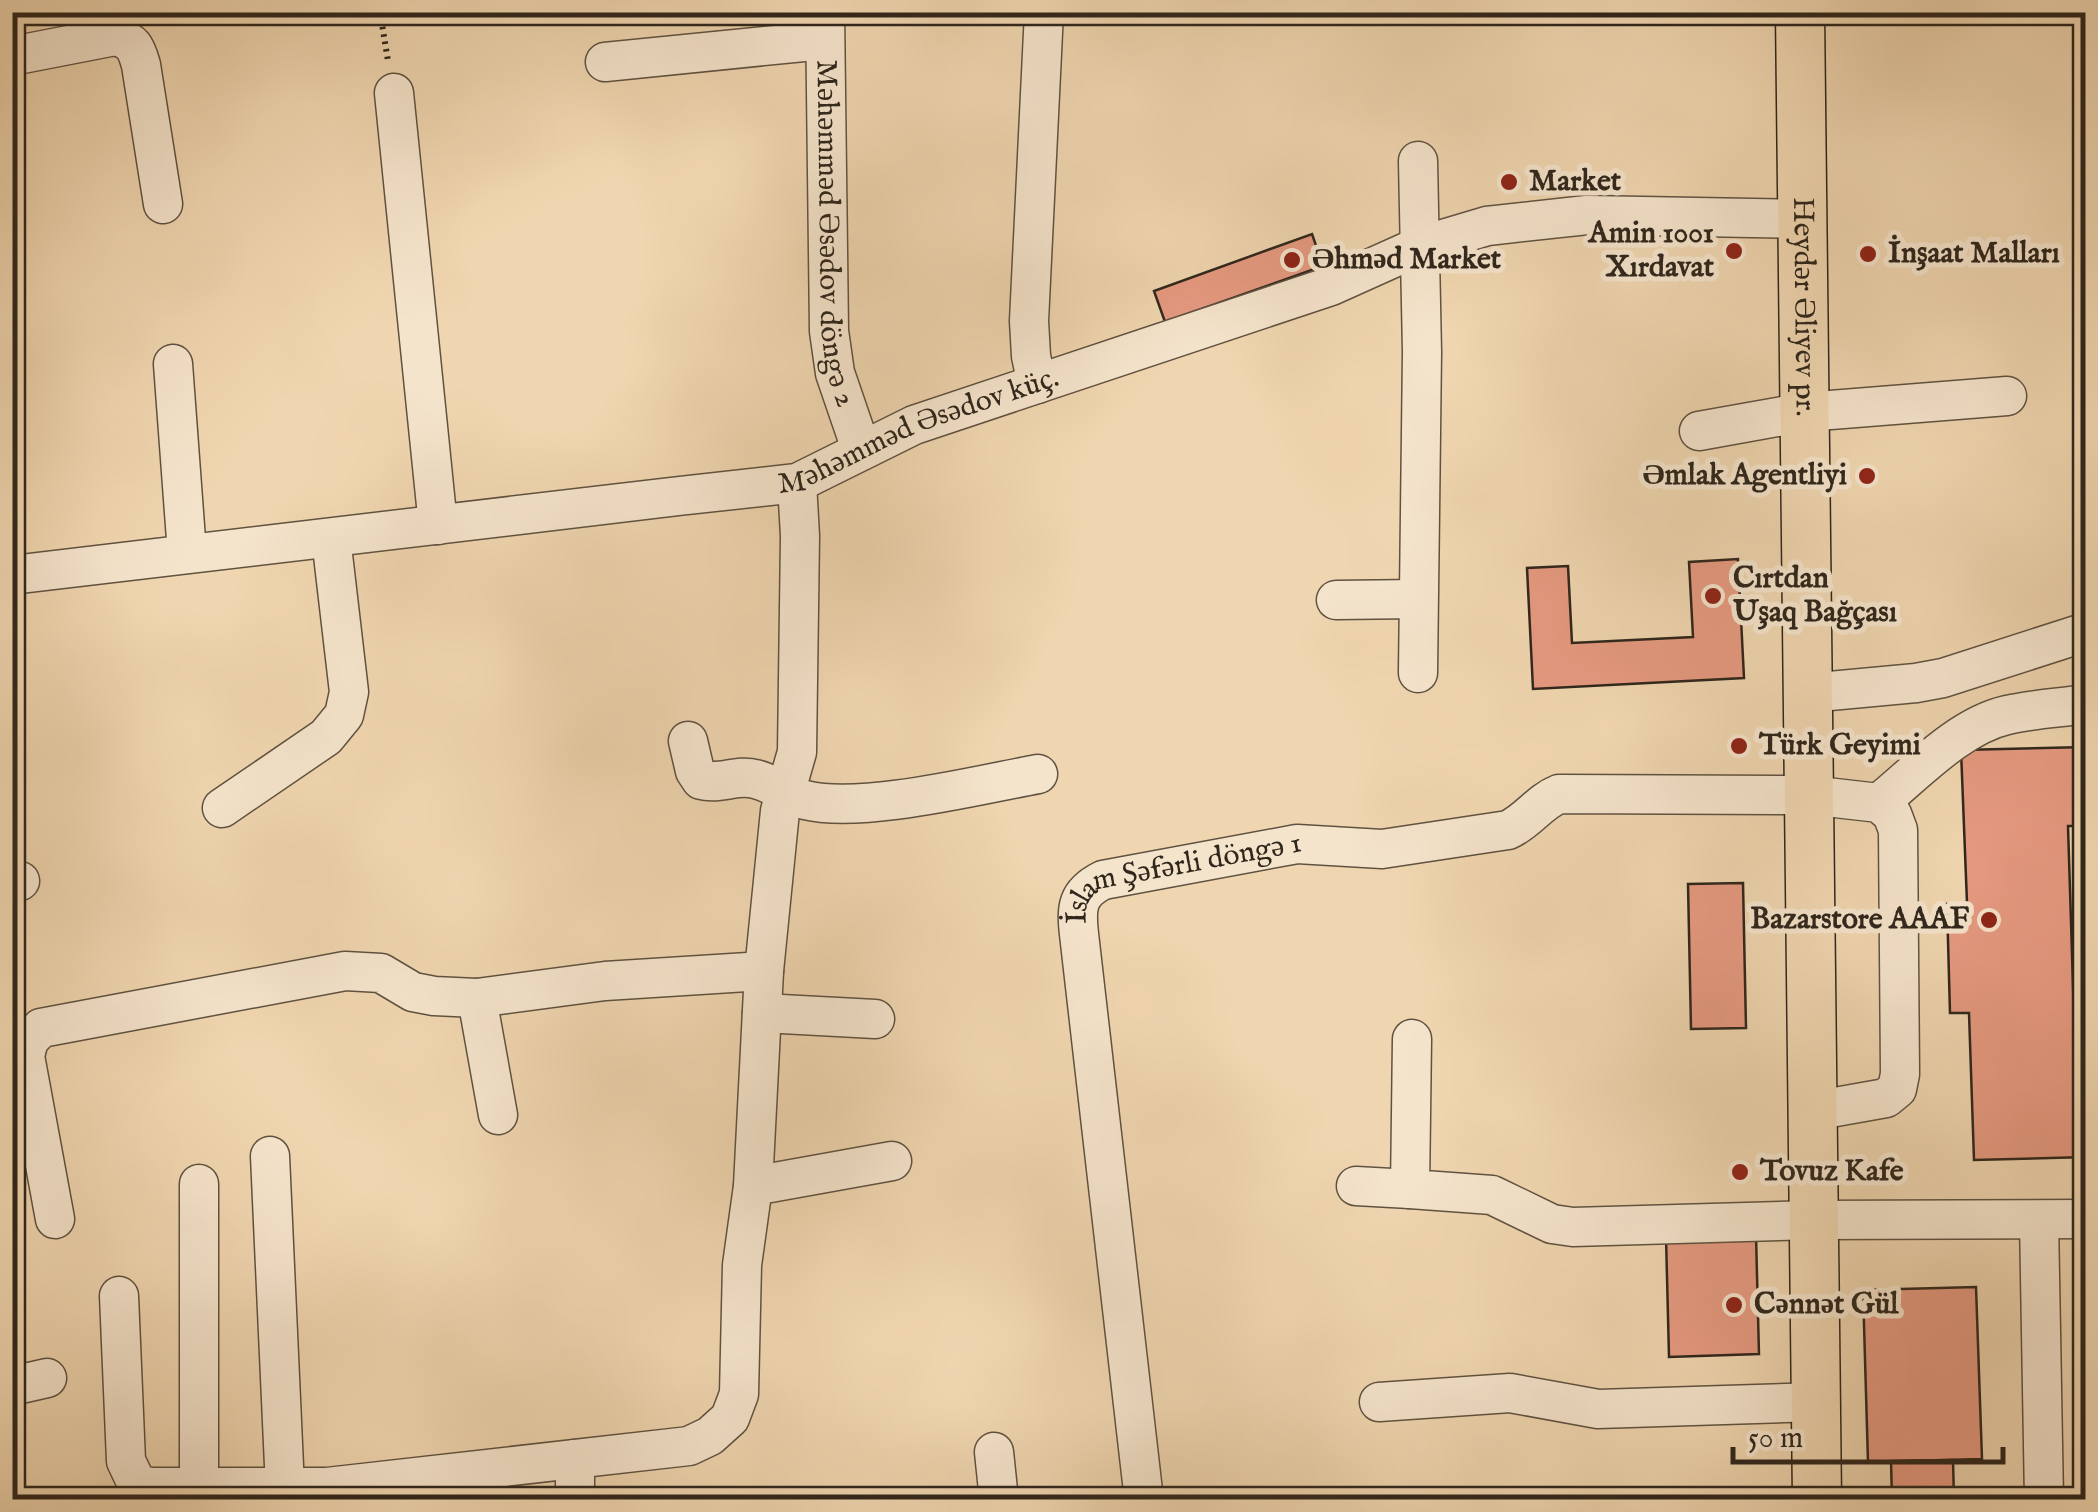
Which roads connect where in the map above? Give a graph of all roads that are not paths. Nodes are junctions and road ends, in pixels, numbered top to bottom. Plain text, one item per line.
1 (1044, 12) edge
2 (1800, 12) edge
3 (824, 26) edge
4 (12, 56) edge
5 (605, 62) dead end
6 (394, 94) road end
7 (1418, 162) dead end
8 (163, 204) dead end
9 (1802, 219) junction
10 (1420, 246) junction
11 (172, 364) dead end
12 (1036, 384) junction
13 (2006, 396) dead end
14 (1804, 412) junction
15 (1699, 431) dead end
16 (861, 449) junction
17 (797, 483) junction
18 (438, 526) junction
19 (331, 538) junction
20 (187, 552) junction
21 (12, 575) edge
22 (1418, 599) junction
23 (1336, 600) dead end
24 (2086, 632) edge
25 (1418, 673) dead end
26 (1808, 693) junction
27 (2086, 704) edge
28 (688, 741) dead end
29 (1038, 774) dead end
30 (786, 792) junction
31 (1809, 795) junction
32 (1879, 804) junction
33 (222, 808) dead end
34 (764, 971) junction
35 (477, 998) junction
36 (762, 1013) junction
37 (875, 1020) dead end
38 (1412, 1038) dead end
39 (1813, 1111) junction
40 (498, 1115) dead end
41 (270, 1156) dead end
42 (892, 1161) dead end
43 (199, 1184) dead end
44 (753, 1186) junction
45 (1356, 1186) dead end
46 (1410, 1189) junction
47 (55, 1219) dead end
48 (2086, 1219) edge
49 (1814, 1220) junction
50 (2039, 1220) junction
51 (119, 1296) dead end
52 (1379, 1402) dead end
53 (1816, 1402) junction
54 (994, 1452) dead end
55 (575, 1459) junction
56 (199, 1488) junction
57 (286, 1488) junction
58 (405, 1489) edge
59 (576, 1500) edge
60 (1000, 1500) edge
61 (1144, 1500) edge
62 (1818, 1500) edge
63 (2044, 1500) edge

1 - 12 street
2 - 9 main road, Heydər Əliyev pr.
3 - 5 street
3 - 16 street, Məhəmməd Əsədov döngə 2
4 - 8 street
6 - 18 street
7 - 10 street
9 - 10 street, Məhəmməd Əsədov küç.
9 - 14 main road, Heydər Əliyev pr.
10 - 12 street, Məhəmməd Əsədov küç.
10 - 22 street
11 - 20 street
12 - 16 street, Məhəmməd Əsədov küç.
13 - 14 street
14 - 15 street
14 - 26 main road, Heydər Əliyev pr.
16 - 17 street, Məhəmməd Əsədov küç.
17 - 18 street, Məhəmməd Əsədov küç.
17 - 30 street
18 - 19 street, Məhəmməd Əsədov küç.
19 - 20 street, Məhəmməd Əsədov küç.
19 - 33 street
20 - 21 street, Məhəmməd Əsədov küç.
22 - 23 street
22 - 25 street
24 - 26 street
26 - 31 main road, Heydər Əliyev pr.
27 - 32 street
28 - 30 street
29 - 30 street
30 - 34 street
31 - 32 street
31 - 39 main road, Heydər Əliyev pr.
31 - 61 street, İslam Şəfərli döngə 1
32 - 39 street
34 - 35 street
34 - 36 street
35 - 40 street
35 - 47 street
36 - 37 street
36 - 44 street
38 - 46 street
39 - 49 main road, Heydər Əliyev pr.
41 - 57 street
42 - 44 street
43 - 56 street
44 - 55 street
45 - 46 street
46 - 49 street
48 - 50 street
49 - 50 street
49 - 53 main road, Heydər Əliyev pr.
50 - 63 street
51 - 56 street
52 - 53 street
53 - 62 main road, Heydər Əliyev pr.
54 - 60 street
55 - 58 street
55 - 59 street
56 - 57 street
57 - 58 street

